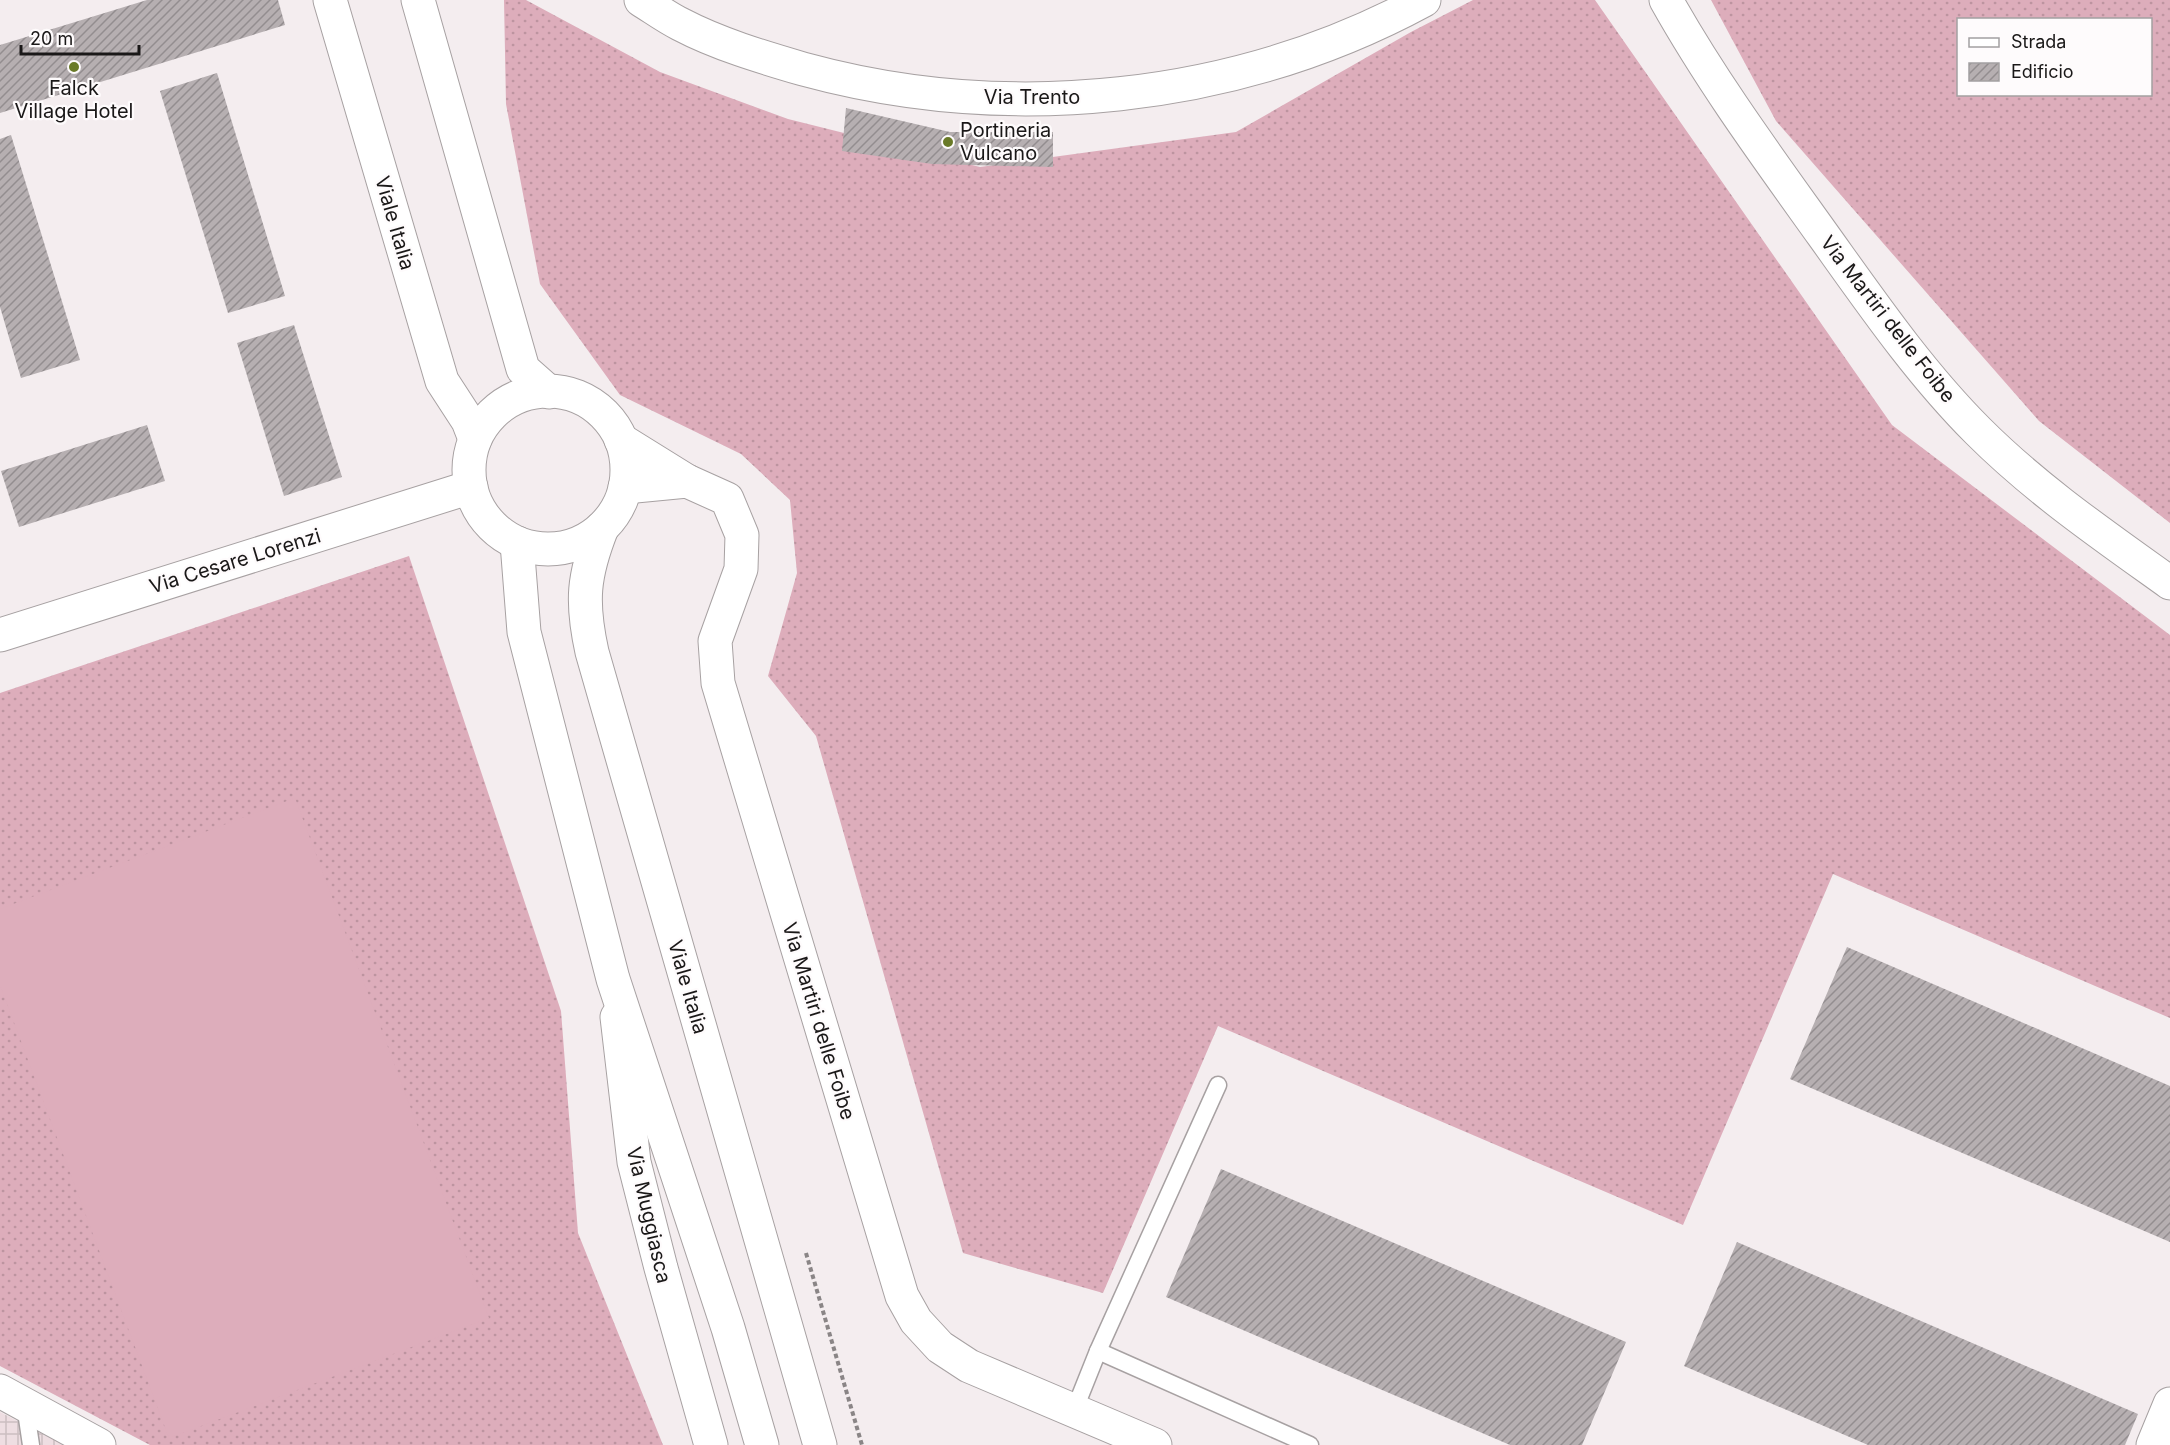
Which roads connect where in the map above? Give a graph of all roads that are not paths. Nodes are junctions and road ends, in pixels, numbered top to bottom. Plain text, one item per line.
1 (330, 0) edge
2 (641, 0) edge
3 (1424, 0) edge
4 (1666, 0) edge
5 (424, 9) edge
6 (549, 392) junction
7 (475, 439) junction
8 (621, 440) junction
9 (687, 481) junction
10 (471, 487) junction
11 (625, 487) junction
12 (602, 528) junction
13 (517, 543) junction
14 (2170, 583) edge
15 (0, 635) edge
16 (613, 979) junction
17 (1218, 1086) dead end
18 (1098, 1351) junction
19 (12, 1398) edge
20 (2170, 1404) edge
21 (1074, 1411) junction
22 (31, 1445) edge
23 (99, 1445) edge
24 (711, 1445) edge
25 (762, 1445) edge
26 (820, 1445) edge
27 (1155, 1445) edge
28 (1310, 1445) edge
29 (2153, 1445) edge

1 - 7 street, Viale Italia
2 - 3 street, Via Trento
4 - 14 street, Via Martiri delle Foibe
5 - 6 street, Viale Italia
6 - 7 street, Viale Italia
6 - 8 street, Viale Italia
7 - 10 street, Viale Italia
8 - 9 street, Via Martiri delle Foibe
8 - 11 street, Viale Italia
9 - 11 street
9 - 21 street, Via Martiri delle Foibe
10 - 13 street, Viale Italia
10 - 15 street, Via Cesare Lorenzi
11 - 12 street, Viale Italia
12 - 13 street, Viale Italia
12 - 26 street, Viale Italia
13 - 16 street
16 - 24 street, Via Muggiasca
16 - 25 street
17 - 18 lane
18 - 21 lane
18 - 28 lane
19 - 22 lane
19 - 23 street
20 - 29 street
21 - 27 street, Via Martiri delle Foibe

